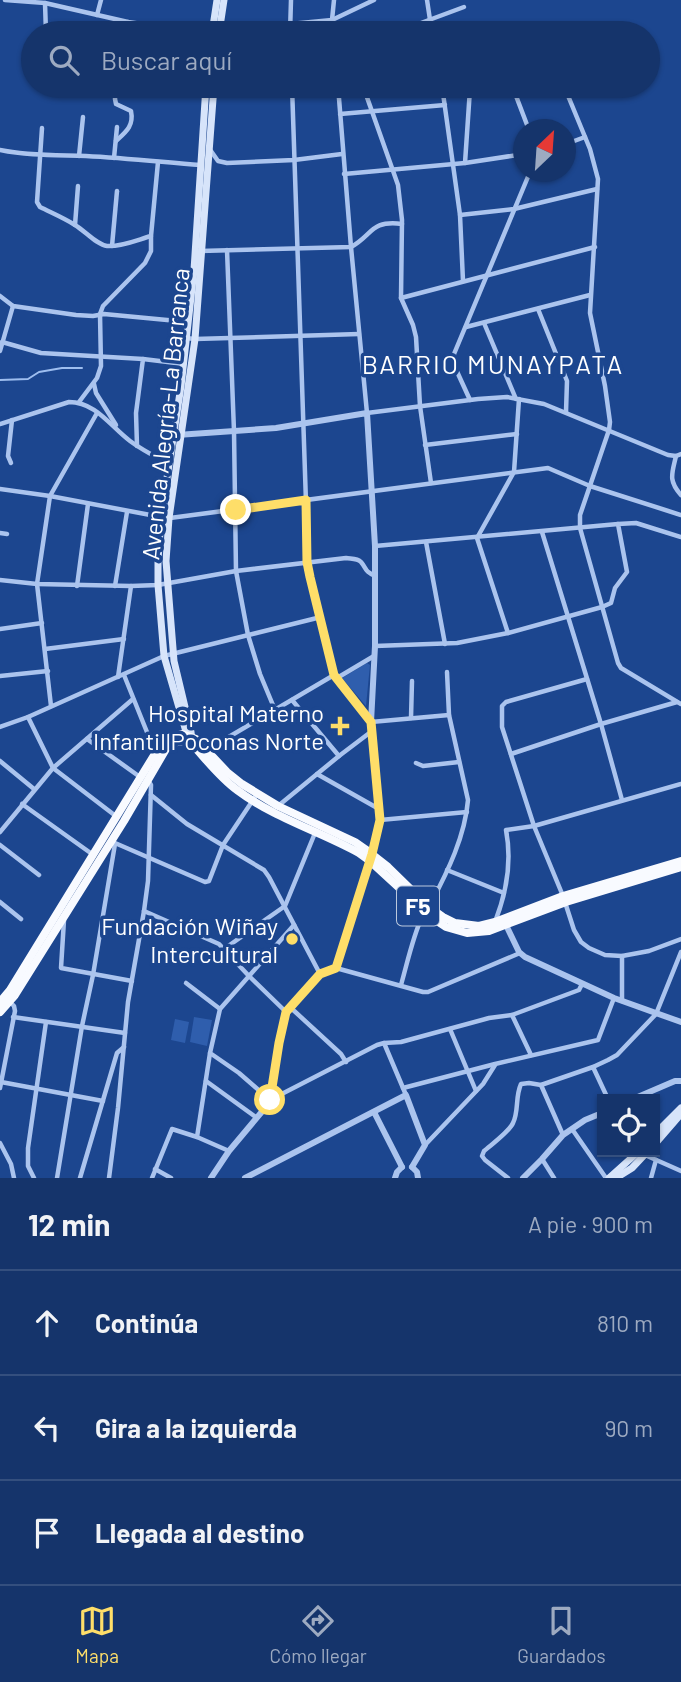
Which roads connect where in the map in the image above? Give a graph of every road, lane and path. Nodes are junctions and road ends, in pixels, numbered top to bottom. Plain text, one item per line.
1 (5, 0) edge
2 (101, 0) edge
3 (217, 0) edge
4 (224, 0) edge
5 (291, 0) edge
6 (334, 0) edge
7 (374, 0) edge
8 (427, 0) edge
9 (45, 3) junction
10 (464, 7) dead end
11 (97, 15) junction
12 (332, 20) junction
13 (46, 21) edge
14 (124, 21) edge
15 (216, 21) edge
16 (218, 21) edge
17 (290, 21) edge
18 (322, 21) edge
19 (430, 21) joint
20 (116, 98) edge
21 (208, 98) edge
22 (209, 98) edge
23 (292, 98) edge
24 (339, 98) edge
25 (368, 98) edge
26 (444, 98) edge
27 (469, 98) edge
28 (517, 98) edge
29 (569, 98) edge
30 (445, 105) junction
31 (373, 111) junction
32 (340, 114) junction
33 (83, 117) dead end
34 (525, 119) edge
35 (117, 127) dead end
36 (42, 128) dead end
37 (585, 137) junction
38 (202, 139) junction
39 (576, 140) edge
40 (116, 141) junction
41 (209, 147) junction
42 (0, 150) edge
43 (342, 154) junction
44 (39, 155) junction
45 (79, 156) junction
46 (513, 156) edge
47 (114, 158) junction
48 (294, 160) junction
49 (158, 162) junction
50 (465, 163) junction
51 (454, 164) junction
52 (200, 165) junction
53 (393, 170) junction
54 (344, 174) junction
55 (526, 182) edge
56 (78, 186) dead end
57 (597, 189) junction
58 (117, 191) dead end
59 (514, 209) junction
60 (460, 215) junction
61 (401, 224) junction
62 (75, 225) junction
63 (150, 236) junction
64 (112, 246) junction
65 (351, 247) junction
66 (595, 247) junction
67 (297, 248) junction
68 (227, 250) junction
69 (199, 251) junction
70 (487, 275) junction
71 (463, 281) junction
72 (590, 295) junction
73 (0, 296) edge
74 (401, 298) junction
75 (13, 306) junction
76 (538, 309) junction
77 (100, 314) junction
78 (188, 322) junction
79 (484, 323) junction
80 (465, 327) junction
81 (359, 334) junction
82 (300, 336) junction
83 (230, 338) junction
84 (191, 339) junction
85 (2, 342) junction
86 (0, 351) edge
87 (101, 357) junction
88 (143, 359) junction
89 (187, 365) junction
90 (93, 383) junction
91 (517, 399) junction
92 (470, 400) junction
93 (79, 402) junction
94 (420, 406) junction
95 (566, 412) junction
96 (97, 413) junction
97 (367, 413) junction
98 (12, 420) junction
99 (0, 424) edge
100 (302, 424) junction
101 (609, 430) junction
102 (234, 431) junction
103 (120, 432) junction
104 (517, 434) junction
105 (177, 435) junction
106 (425, 445) junction
107 (137, 446) junction
108 (678, 455) edge
109 (11, 463) dead end
110 (173, 465) junction
111 (514, 472) junction
112 (430, 483) junction
113 (590, 486) junction
114 (0, 489) edge
115 (372, 491) junction
116 (681, 495) edge
117 (50, 496) junction
118 (306, 500) junction
119 (88, 504) junction
120 (236, 510) junction
121 (127, 512) junction
122 (681, 515) edge
123 (165, 517) junction
124 (618, 524) junction
125 (580, 528) junction
126 (542, 532) junction
127 (0, 533) edge
128 (7, 534) dead end
129 (681, 537) edge
130 (477, 538) junction
131 (426, 542) junction
132 (376, 546) junction
133 (307, 562) junction
134 (236, 571) junction
135 (375, 576) junction
136 (0, 580) edge
137 (37, 584) junction
138 (162, 584) junction
139 (77, 586) junction
140 (115, 586) junction
141 (131, 586) junction
142 (602, 607) junction
143 (569, 616) junction
144 (321, 617) junction
145 (42, 623) junction
146 (0, 629) edge
147 (508, 633) junction
148 (248, 635) junction
149 (124, 639) junction
150 (445, 644) junction
151 (375, 646) junction
152 (45, 649) junction
153 (169, 655) junction
154 (375, 655) junction
155 (48, 671) junction
156 (447, 672) dead end
157 (0, 676) edge
158 (121, 676) junction
159 (336, 676) junction
160 (587, 679) junction
161 (412, 681) dead end
162 (133, 699) junction
163 (292, 700) junction
164 (679, 703) edge
165 (51, 706) junction
166 (275, 710) junction
167 (449, 715) junction
168 (28, 717) junction
169 (411, 718) junction
170 (371, 722) junction
171 (601, 724) junction
172 (0, 727) edge
173 (372, 732) junction
174 (87, 739) junction
175 (189, 739) junction
176 (204, 752) junction
177 (158, 754) junction
178 (511, 754) junction
179 (339, 756) junction
180 (0, 761) edge
181 (459, 762) junction
182 (416, 763) dead end
183 (53, 768) junction
184 (317, 774) junction
185 (143, 778) junction
186 (681, 784) edge
187 (34, 789) junction
188 (151, 795) junction
189 (255, 797) junction
190 (622, 800) junction
191 (22, 804) junction
192 (278, 806) junction
193 (379, 809) junction
194 (467, 812) junction
195 (117, 817) junction
196 (380, 820) junction
197 (534, 826) junction
198 (316, 829) junction
199 (0, 832) edge
200 (113, 842) junction
201 (0, 845) edge
202 (223, 845) junction
203 (92, 855) junction
204 (149, 857) junction
205 (371, 857) junction
206 (681, 861) edge
207 (681, 867) edge
208 (447, 870) junction
209 (39, 875) dead end
210 (504, 893) junction
211 (565, 899) junction
212 (0, 902) edge
213 (285, 906) junction
214 (427, 909) junction
215 (145, 911) junction
216 (21, 919) dead end
217 (59, 920) junction
218 (495, 922) junction
219 (505, 922) junction
220 (294, 925) junction
221 (681, 939) edge
222 (224, 949) junction
223 (681, 952) edge
224 (520, 953) junction
225 (622, 956) junction
226 (336, 968) junction
227 (320, 974) junction
228 (93, 975) junction
229 (248, 975) junction
230 (132, 981) junction
231 (186, 983) dead end
232 (582, 984) junction
233 (401, 985) junction
234 (614, 998) junction
235 (5, 1000) edge
236 (622, 1001) junction
237 (220, 1009) junction
238 (288, 1010) junction
239 (0, 1012) edge
240 (656, 1014) junction
241 (512, 1015) junction
242 (13, 1017) junction
243 (46, 1022) junction
244 (681, 1022) edge
245 (82, 1026) junction
246 (450, 1029) junction
247 (125, 1033) junction
248 (384, 1043) junction
249 (124, 1047) junction
250 (210, 1053) junction
251 (531, 1056) junction
252 (346, 1062) junction
253 (495, 1064) junction
254 (593, 1067) junction
255 (468, 1071) junction
256 (206, 1081) junction
257 (1, 1082) edge
258 (681, 1082) edge
259 (541, 1085) junction
260 (0, 1088) edge
261 (37, 1089) junction
262 (476, 1091) junction
263 (404, 1092) junction
264 (606, 1094) edge
265 (645, 1094) edge
266 (71, 1096) junction
267 (270, 1100) junction
268 (103, 1101) junction
269 (681, 1108) edge
270 (374, 1112) junction
271 (681, 1114) edge
272 (597, 1115) edge
273 (257, 1118) junction
274 (571, 1128) junction
275 (660, 1129) edge
276 (563, 1135) junction
277 (197, 1138) junction
278 (660, 1138) edge
279 (0, 1143) edge
280 (425, 1145) junction
281 (229, 1151) junction
282 (637, 1157) edge
283 (640, 1157) edge
284 (650, 1157) edge
285 (542, 1159) junction
286 (656, 1160) junction
287 (402, 1167) junction
288 (412, 1167) junction
289 (155, 1169) junction
290 (681, 1171) edge
291 (14, 1178) edge
292 (34, 1178) edge
293 (57, 1178) edge
294 (80, 1178) edge
295 (109, 1178) edge
296 (152, 1178) edge
297 (171, 1178) edge
298 (211, 1178) edge
299 (245, 1178) edge
300 (396, 1178) edge
301 (418, 1178) edge
302 (508, 1178) edge
303 (523, 1178) edge
304 (554, 1178) edge
305 (607, 1178) edge
306 (616, 1178) edge
307 (651, 1178) edge

1 - 9 street
2 - 11 street
3 - 15 main road
4 - 16 main road
5 - 17 street
6 - 12 street
7 - 12 street
8 - 19 street
9 - 11 street
9 - 13 street
10 - 19 street
11 - 14 street
12 - 18 street
20 - 40 street
21 - 38 main road, Avenida Alegría-La Barranca
22 - 41 main road, Avenida Alegría-La Barranca
23 - 48 street
24 - 32 street
25 - 31 street
26 - 30 street
27 - 50 street
28 - 34 street
29 - 37 street
30 - 31 street
30 - 51 street
31 - 32 street
31 - 53 street
32 - 43 street
33 - 45 street
35 - 40 street
36 - 44 street
37 - 39 street
37 - 57 street
38 - 41 street
38 - 52 main road, Avenida Alegría-La Barranca
40 - 47 street
41 - 48 street
41 - 69 main road, Avenida Alegría-La Barranca
42 - 44 street
43 - 48 street
43 - 54 street
44 - 45 street
44 - 62 street
45 - 47 street
46 - 50 street
47 - 49 street
48 - 67 street
49 - 52 street
49 - 63 street
50 - 51 street
51 - 53 street
51 - 60 street
52 - 69 main road, Avenida Alegría-La Barranca
53 - 54 street
53 - 61 street
54 - 65 street
55 - 59 street
56 - 62 street
57 - 59 street
57 - 66 street
58 - 64 street
59 - 60 street
59 - 70 street
60 - 71 street
61 - 65 street
61 - 74 street
62 - 64 street
63 - 64 street
63 - 77 street
65 - 67 street
65 - 81 street
66 - 70 street
66 - 72 street
67 - 68 street
67 - 82 street
68 - 69 street
68 - 83 street
69 - 78 main road, Avenida Alegría-La Barranca
69 - 84 main road, Avenida Alegría-La Barranca
70 - 71 street
70 - 80 street
71 - 74 street
72 - 76 street
72 - 101 street
73 - 75 street
74 - 94 street
75 - 77 street
75 - 85 street
76 - 79 street
76 - 95 street
77 - 78 street
77 - 87 street
78 - 84 main road, Avenida Alegría-La Barranca
79 - 80 street
79 - 91 street
80 - 92 street
81 - 82 street
81 - 97 street
82 - 83 street
82 - 100 street
83 - 84 street
83 - 102 street
84 - 89 main road, Avenida Alegría-La Barranca
85 - 86 street
85 - 87 street
87 - 88 street
87 - 90 street
88 - 89 street
88 - 107 street
89 - 105 main road, Avenida Alegría-La Barranca
90 - 93 street
90 - 103 street
91 - 92 street
91 - 95 street
91 - 104 street
92 - 94 street
93 - 96 street
93 - 98 street
94 - 97 street
94 - 106 street
95 - 101 street
96 - 103 street
96 - 117 street
97 - 100 street
97 - 115 street
98 - 99 street
98 - 109 street
100 - 102 street
100 - 118 street
101 - 108 street
101 - 113 street
102 - 105 street
102 - 120 street
103 - 107 street
104 - 106 street
104 - 111 street
105 - 110 main road, Avenida Alegría-La Barranca
106 - 112 street
107 - 110 street
108 - 116 street
110 - 123 main road, Avenida Alegría-La Barranca
111 - 112 street
111 - 113 street
111 - 130 street
112 - 115 street
113 - 122 street
113 - 125 street
114 - 117 street
115 - 118 street
115 - 132 street
117 - 119 street
117 - 137 street
118 - 120 street
118 - 133 street
119 - 121 street
119 - 139 street
120 - 123 street
120 - 134 street
121 - 123 street
121 - 140 street
123 - 138 main road, Avenida Alegría-La Barranca
124 - 125 street
124 - 129 street
124 - 142 street
125 - 126 street
125 - 142 street
126 - 130 street
126 - 143 street
127 - 128 street
130 - 131 street
130 - 147 street
131 - 132 street
131 - 150 street
132 - 135 street
133 - 134 street
133 - 135 street
133 - 144 street
134 - 138 street
134 - 148 street
135 - 151 street
136 - 137 street
137 - 139 street
137 - 145 street
138 - 141 street
138 - 153 main road, Avenida Alegría-La Barranca
139 - 140 street
140 - 141 street
141 - 149 street
142 - 143 street
142 - 164 street
143 - 147 street
143 - 160 street
144 - 148 street
144 - 159 street
145 - 146 street
145 - 152 street
147 - 150 street
148 - 153 street
148 - 166 street
149 - 152 street
149 - 158 street
150 - 151 street
151 - 154 street
152 - 155 street
153 - 158 street
153 - 175 main road, Avenida Alegría-La Barranca
154 - 159 street
154 - 170 street
155 - 157 street
155 - 165 street
156 - 167 street
158 - 162 street
158 - 165 street
159 - 163 street
159 - 170 street
160 - 171 street
160 - 178 street
161 - 169 street
162 - 174 street
162 - 177 street
163 - 166 street
163 - 179 street
164 - 171 street
165 - 168 street
166 - 176 street
167 - 169 street
167 - 181 street
168 - 172 street
168 - 183 street
169 - 170 street
170 - 173 street
171 - 178 street
171 - 190 street
173 - 179 street
173 - 193 street
174 - 183 street
174 - 185 street
175 - 176 highway, F5
175 - 177 highway
176 - 189 highway, F5
177 - 185 highway
178 - 197 street
179 - 184 street
180 - 187 street
181 - 182 street
181 - 194 street
183 - 187 street
183 - 195 street
184 - 192 street
184 - 193 street
185 - 188 street
185 - 195 highway
185 - 200 highway
186 - 190 street
187 - 191 street
188 - 202 street
188 - 204 street
189 - 192 highway, F5
189 - 198 highway, F5
189 - 202 street
190 - 197 street
191 - 199 street
191 - 203 street
192 - 198 highway, F5
193 - 196 street
194 - 196 street
194 - 208 street
195 - 203 highway
196 - 205 street
197 - 210 street
197 - 211 street
198 - 205 highway, F5
198 - 213 street
200 - 204 street
200 - 217 highway
200 - 228 street
201 - 209 street
202 - 204 street
202 - 213 street
203 - 217 highway
204 - 215 street
205 - 214 highway, F5
205 - 226 street
206 - 211 highway, F5
207 - 211 highway, F5
208 - 210 street
208 - 214 street
210 - 218 street
211 - 219 highway, F5
211 - 225 street
212 - 216 street
213 - 220 street
213 - 222 street
214 - 218 highway, F5
214 - 219 highway, F5
214 - 233 street
215 - 222 street
215 - 230 street
217 - 228 street
217 - 235 highway
218 - 219 highway, F5
219 - 224 street
220 - 227 street
220 - 229 street
221 - 225 street
222 - 229 street
223 - 240 street
224 - 232 street
224 - 233 street
225 - 236 street
226 - 227 street
226 - 233 street
227 - 238 street
228 - 230 street
228 - 245 street
229 - 237 street
229 - 238 street
230 - 247 street
231 - 237 street
232 - 234 street
232 - 241 street
234 - 236 street
234 - 251 street
235 - 239 highway
235 - 242 street
236 - 240 street
237 - 250 street
238 - 252 street
238 - 267 street
240 - 244 street
240 - 254 street
241 - 246 street
241 - 251 street
242 - 243 street
242 - 257 street
243 - 245 street
243 - 261 street
245 - 247 street
245 - 266 street
246 - 248 street
246 - 255 street
247 - 249 street
248 - 252 street
248 - 263 street
249 - 268 street
249 - 295 street
250 - 256 street
250 - 267 street
251 - 253 street
252 - 267 street
253 - 255 street
253 - 262 street
254 - 259 street
254 - 264 street
255 - 262 street
255 - 263 street
256 - 273 street
256 - 277 street
257 - 260 street
257 - 261 street
258 - 265 street
259 - 276 street
259 - 302 street
261 - 266 street
261 - 292 street
262 - 280 street
263 - 270 street
263 - 280 street
266 - 268 street
266 - 293 street
267 - 273 street
268 - 294 street
269 - 275 main road
270 - 287 street
270 - 299 street
271 - 278 main road
272 - 274 street
273 - 281 street
274 - 276 street
274 - 305 street
276 - 285 street
277 - 281 street
277 - 289 street
279 - 291 street
280 - 288 street
281 - 298 street
282 - 305 main road
283 - 306 main road
284 - 286 street
285 - 303 street
285 - 304 street
286 - 290 street
286 - 307 street
287 - 288 street
287 - 300 street
288 - 301 street
289 - 296 street
289 - 297 street

